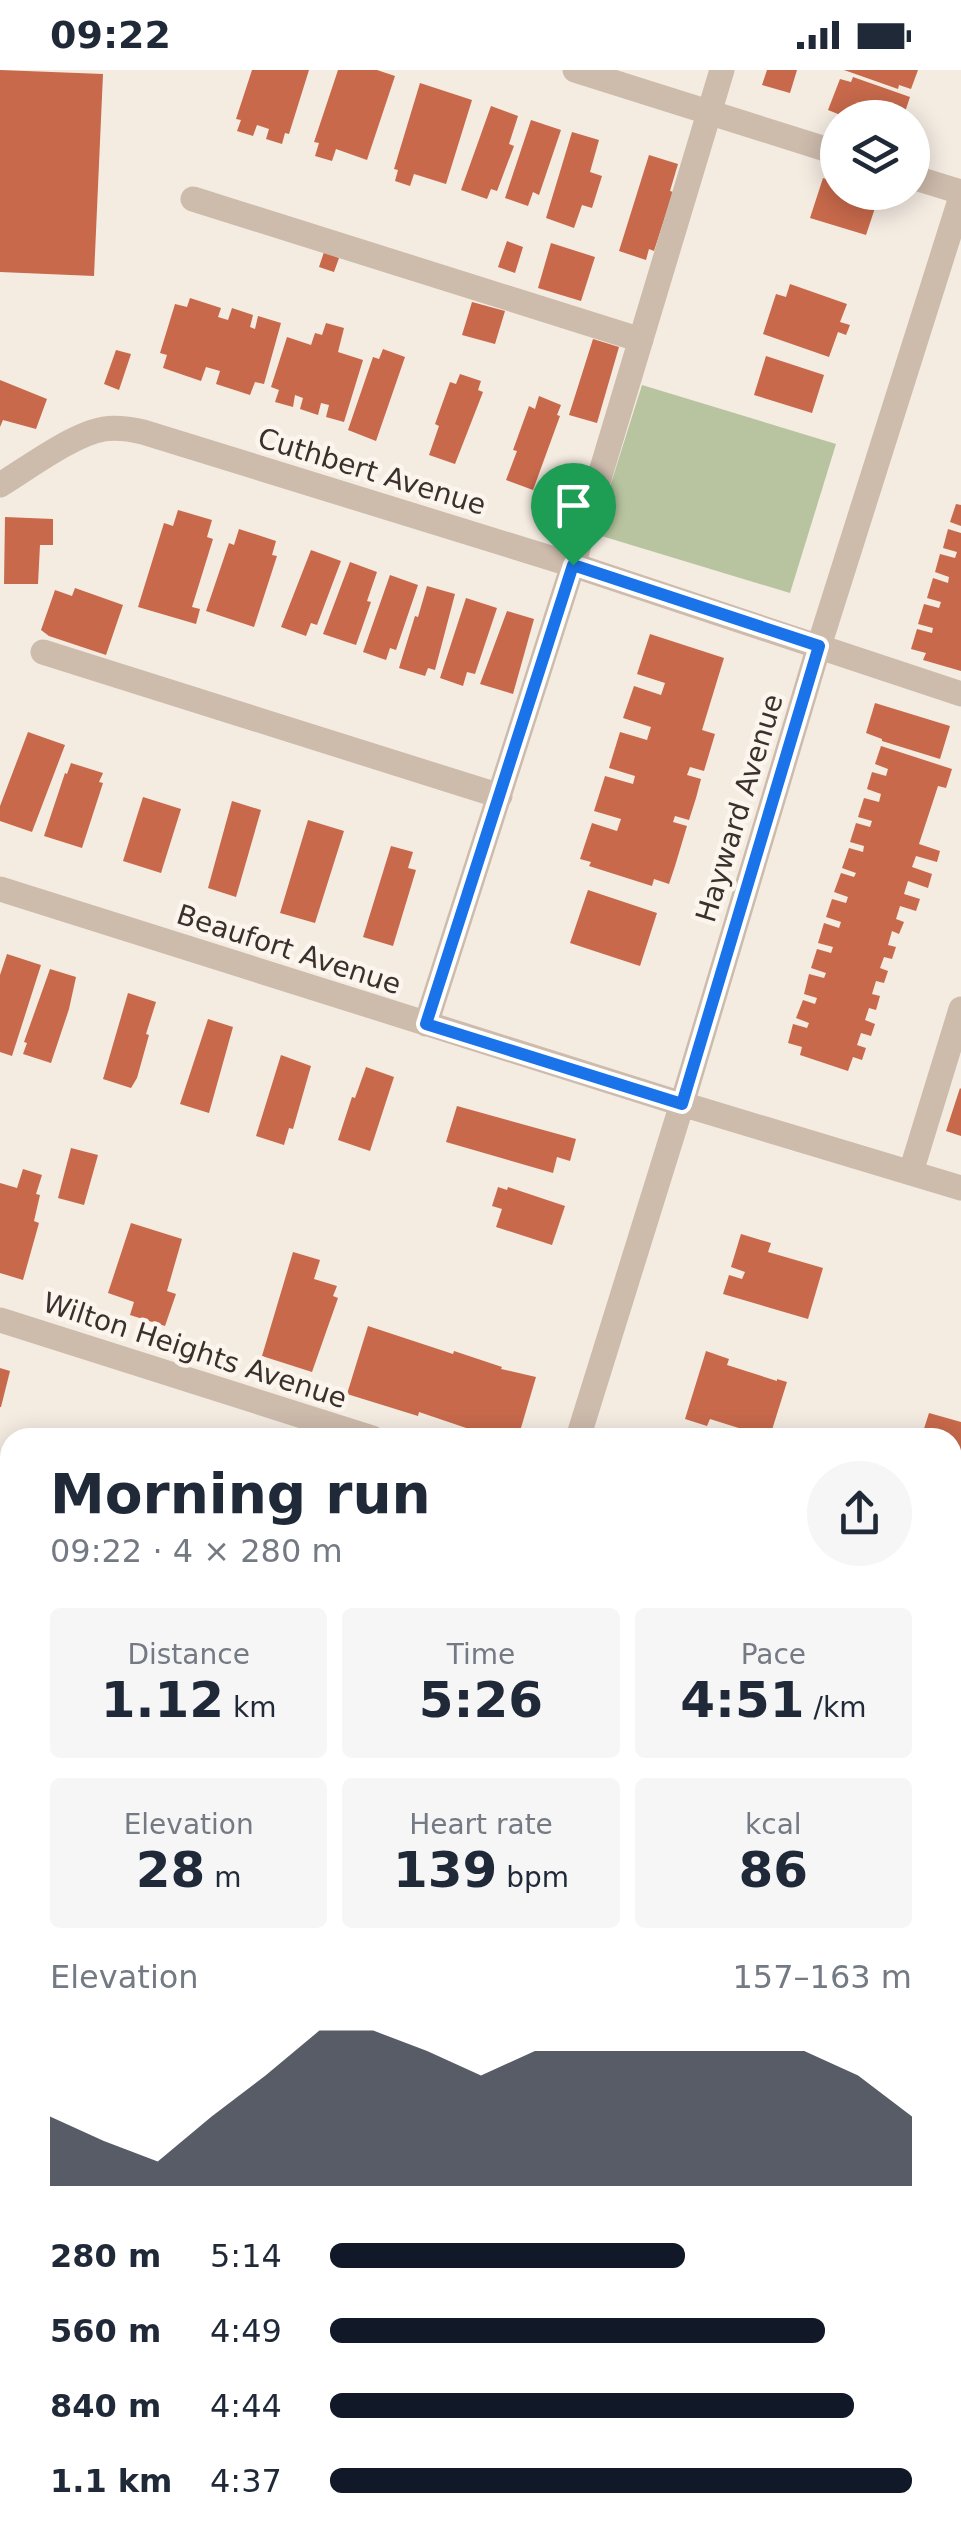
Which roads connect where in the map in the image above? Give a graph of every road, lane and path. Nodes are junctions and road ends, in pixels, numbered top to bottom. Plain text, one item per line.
1 (575, 70) edge
2 (722, 70) edge
3 (710, 112) junction
4 (820, 147) edge
5 (930, 183) edge
6 (961, 194) edge
7 (193, 199) dead end
8 (956, 232) edge
9 (641, 340) junction
10 (0, 484) edge
11 (573, 565) junction
12 (819, 646) junction
13 (42, 652) dead end
14 (961, 694) edge
15 (500, 796) junction
16 (0, 889) edge
17 (961, 1009) edge
18 (426, 1024) junction
19 (682, 1104) junction
20 (911, 1172) junction
21 (961, 1188) edge
22 (0, 1320) edge
23 (340, 1428) edge
24 (581, 1428) edge

1 - 3 street
2 - 3 street
3 - 4 street
3 - 9 street
5 - 6 street
6 - 8 street, Hayward Avenue
7 - 9 street
8 - 12 street, Hayward Avenue
9 - 11 street
10 - 11 street, Cuthbert Avenue
11 - 12 street, Cuthbert Avenue
11 - 15 street
12 - 14 street, Cuthbert Avenue
12 - 19 street, Hayward Avenue
13 - 15 street
15 - 18 street
16 - 18 street, Beaufort Avenue
17 - 20 street
18 - 19 street, Beaufort Avenue
19 - 20 street, Beaufort Avenue
19 - 24 street, Hayward Avenue
20 - 21 street, Beaufort Avenue
22 - 23 street, Wilton Heights Avenue

